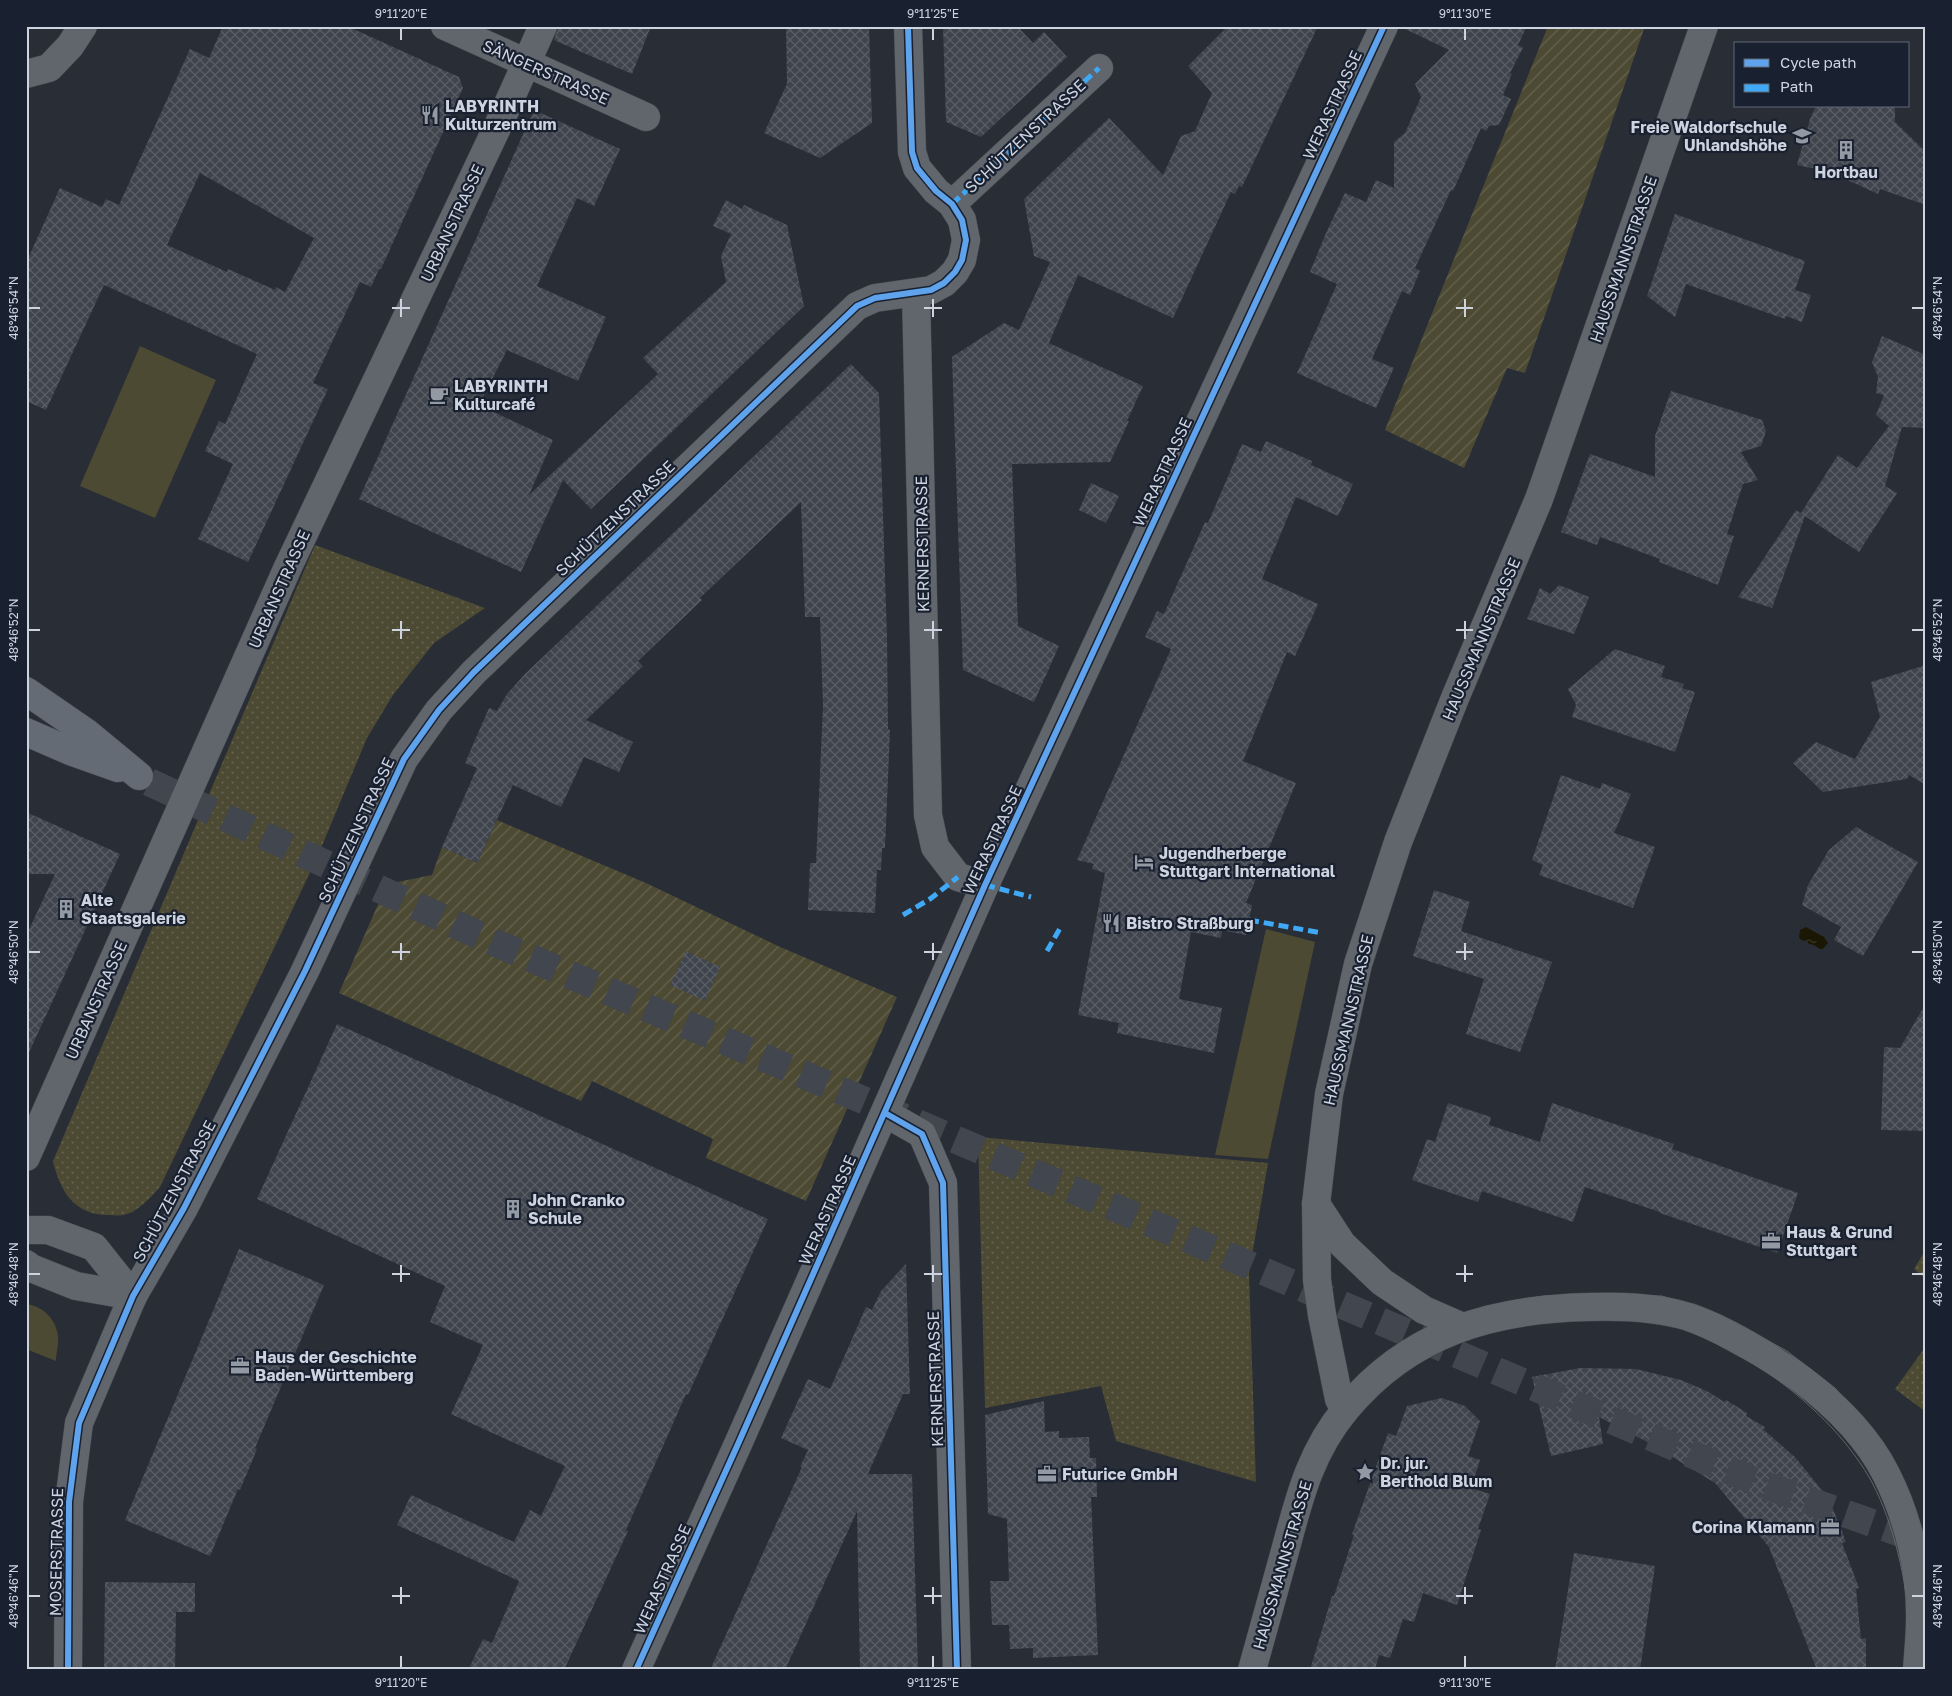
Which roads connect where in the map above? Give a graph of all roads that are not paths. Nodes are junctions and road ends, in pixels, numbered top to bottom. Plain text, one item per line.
1 (83, 26) edge
2 (446, 26) edge
3 (543, 26) edge
4 (908, 26) edge
5 (1384, 26) edge
6 (1704, 26) edge
7 (527, 63) junction
8 (1099, 68) dead end
9 (26, 74) edge
10 (646, 117) dead end
11 (952, 204) junction
12 (916, 293) junction
13 (26, 691) edge
14 (26, 732) edge
15 (985, 885) junction
16 (886, 1113) junction
17 (30, 1150) edge
18 (1316, 1204) junction
19 (26, 1230) edge
20 (26, 1264) edge
21 (133, 1296) junction
22 (1463, 1327) junction
23 (1345, 1410) junction
24 (1923, 1622) edge
25 (68, 1670) edge
26 (636, 1670) edge
27 (957, 1670) edge
28 (1252, 1670) edge
29 (1917, 1670) edge

1 - 9 street
2 - 7 street, SÄNGERSTRASSE
3 - 7 street, URBANSTRASSE
4 - 11 street
5 - 15 street, WERASTRASSE
6 - 18 street, HAUSSMANNSTRASSE
7 - 10 street, SÄNGERSTRASSE
7 - 17 street, URBANSTRASSE
8 - 11 street, SCHÜTZENSTRASSE
11 - 12 street
12 - 15 street, KERNERSTRASSE
12 - 21 street, SCHÜTZENSTRASSE
13 - 14 main road
15 - 16 street, WERASTRASSE
16 - 26 street, WERASTRASSE
16 - 27 street, KERNERSTRASSE
18 - 22 street
18 - 23 street, HAUSSMANNSTRASSE
19 - 21 street
20 - 21 street
21 - 25 street, MOSERSTRASSE
22 - 23 street
22 - 24 street
23 - 28 street, HAUSSMANNSTRASSE
24 - 29 street

